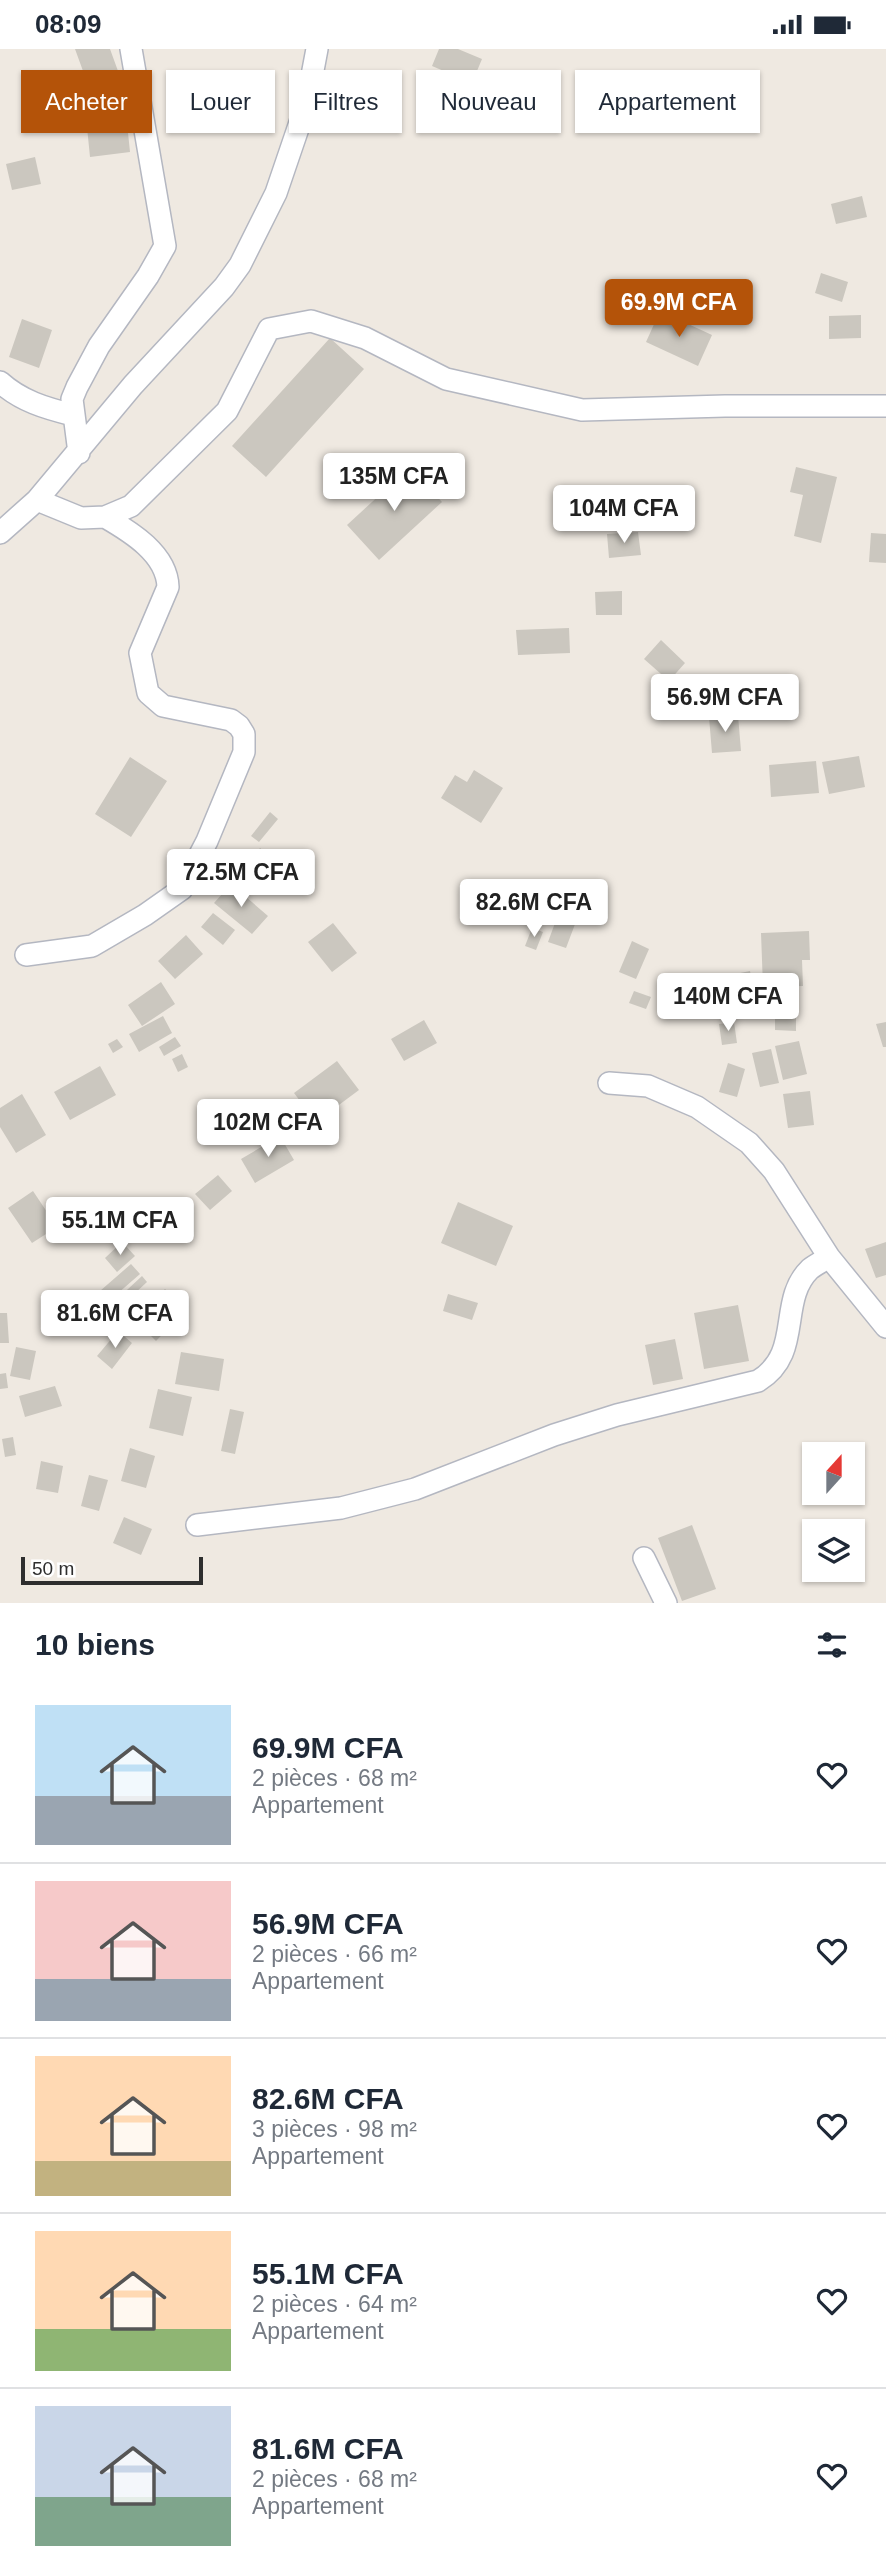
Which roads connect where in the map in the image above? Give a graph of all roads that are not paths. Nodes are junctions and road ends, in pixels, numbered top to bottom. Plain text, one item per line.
1 (131, 49) edge
2 (317, 49) edge
3 (0, 382) edge
4 (886, 406) edge
5 (73, 415) junction
6 (79, 453) junction
7 (37, 500) junction
8 (105, 517) junction
9 (0, 533) edge
10 (26, 955) dead end
11 (609, 1083) dead end
12 (828, 1257) junction
13 (886, 1327) edge
14 (197, 1525) dead end
15 (644, 1558) dead end
16 (666, 1603) edge

1 - 5 street
2 - 6 street
3 - 5 street
4 - 8 street
5 - 6 street
6 - 7 street
7 - 8 street
7 - 9 street
8 - 10 street
11 - 12 street
12 - 13 street
12 - 14 street
15 - 16 street

